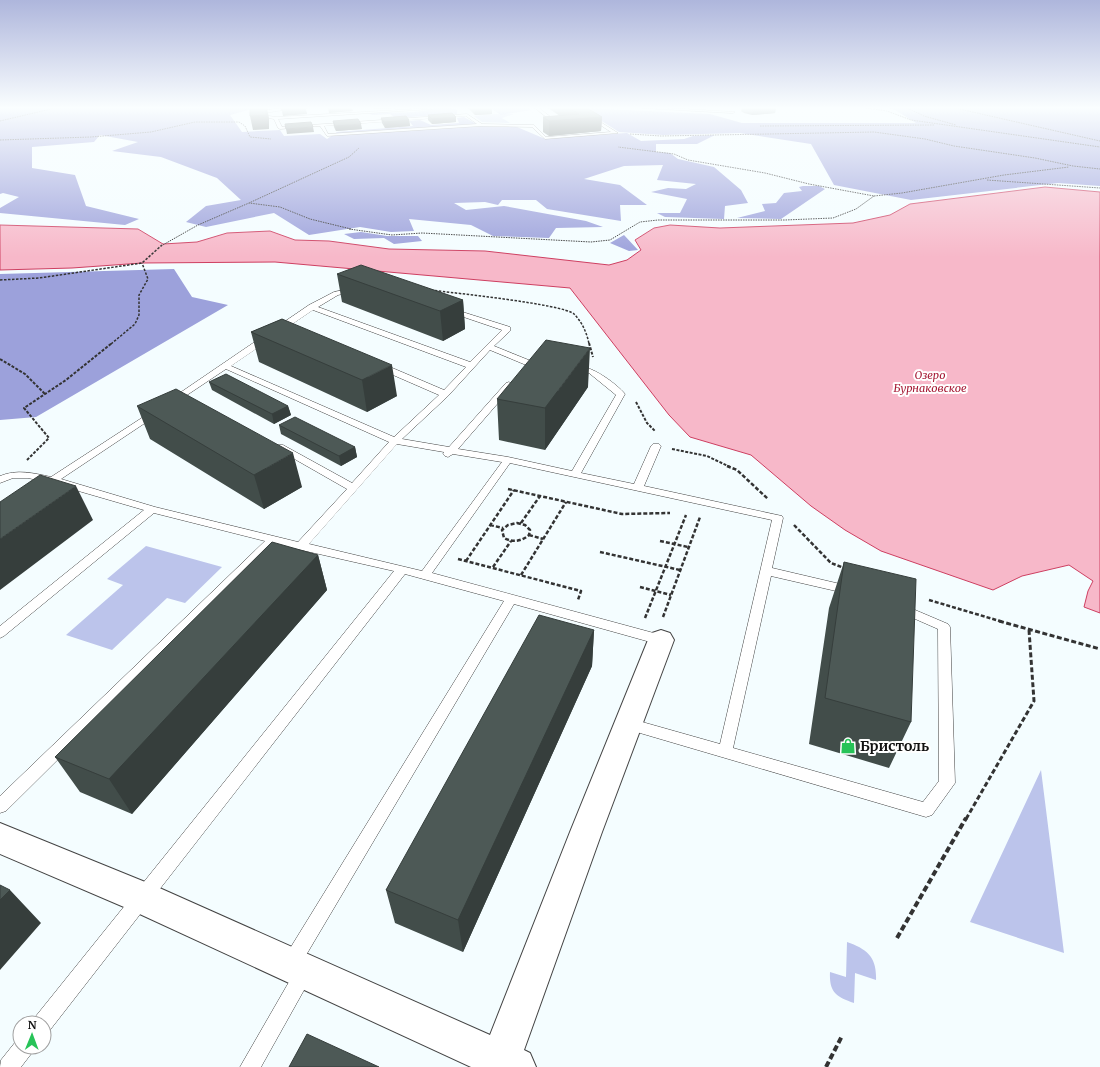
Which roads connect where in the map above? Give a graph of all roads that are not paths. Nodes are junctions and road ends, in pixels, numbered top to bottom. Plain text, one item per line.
1 (364, 289) edge
2 (312, 306) junction
3 (439, 307) edge
4 (489, 347) junction
5 (373, 363) edge
6 (225, 366) junction
7 (472, 366) junction
8 (552, 366) edge
9 (568, 368) edge
10 (513, 381) edge
11 (445, 394) junction
12 (394, 441) junction
13 (272, 442) edge
14 (656, 446) dead end
15 (448, 453) junction
16 (508, 460) junction
17 (574, 475) junction
18 (0, 480) edge
19 (53, 480) junction
20 (353, 488) junction
21 (638, 488) junction
22 (152, 509) junction
23 (273, 540) junction
24 (301, 546) junction
25 (402, 569) junction
26 (766, 571) junction
27 (425, 576) junction
28 (863, 593) edge
29 (511, 599) junction
30 (890, 604) edge
31 (655, 629) joint
32 (0, 633) edge
33 (628, 724) junction
34 (725, 752) junction
35 (0, 806) edge
36 (0, 838) edge
37 (143, 898) junction
38 (297, 968) junction
39 (49, 1015) edge
40 (18, 1055) edge
41 (505, 1065) edge
42 (8, 1067) edge
43 (250, 1067) edge

1 - 2 lane
2 - 6 lane
2 - 7 lane
3 - 4 lane
4 - 7 lane
4 - 8 lane
5 - 11 lane
6 - 12 lane
6 - 19 lane
7 - 11 lane
9 - 17 lane
10 - 15 lane
11 - 12 lane
12 - 15 lane
12 - 20 lane
13 - 20 lane
14 - 21 lane
15 - 16 lane
16 - 17 lane
16 - 27 lane
17 - 21 lane
18 - 19 lane
19 - 22 lane
20 - 24 lane
21 - 26 lane
22 - 23 lane
22 - 32 lane
23 - 24 lane
23 - 35 lane
24 - 25 lane
25 - 27 lane
25 - 37 lane
26 - 28 lane
26 - 34 lane
27 - 29 lane
29 - 31 lane
29 - 38 lane
30 - 34 lane
31 - 33 street
33 - 34 lane
33 - 41 street
36 - 37 street
37 - 38 street
37 - 39 lane
38 - 41 street
38 - 43 lane
40 - 42 lane

